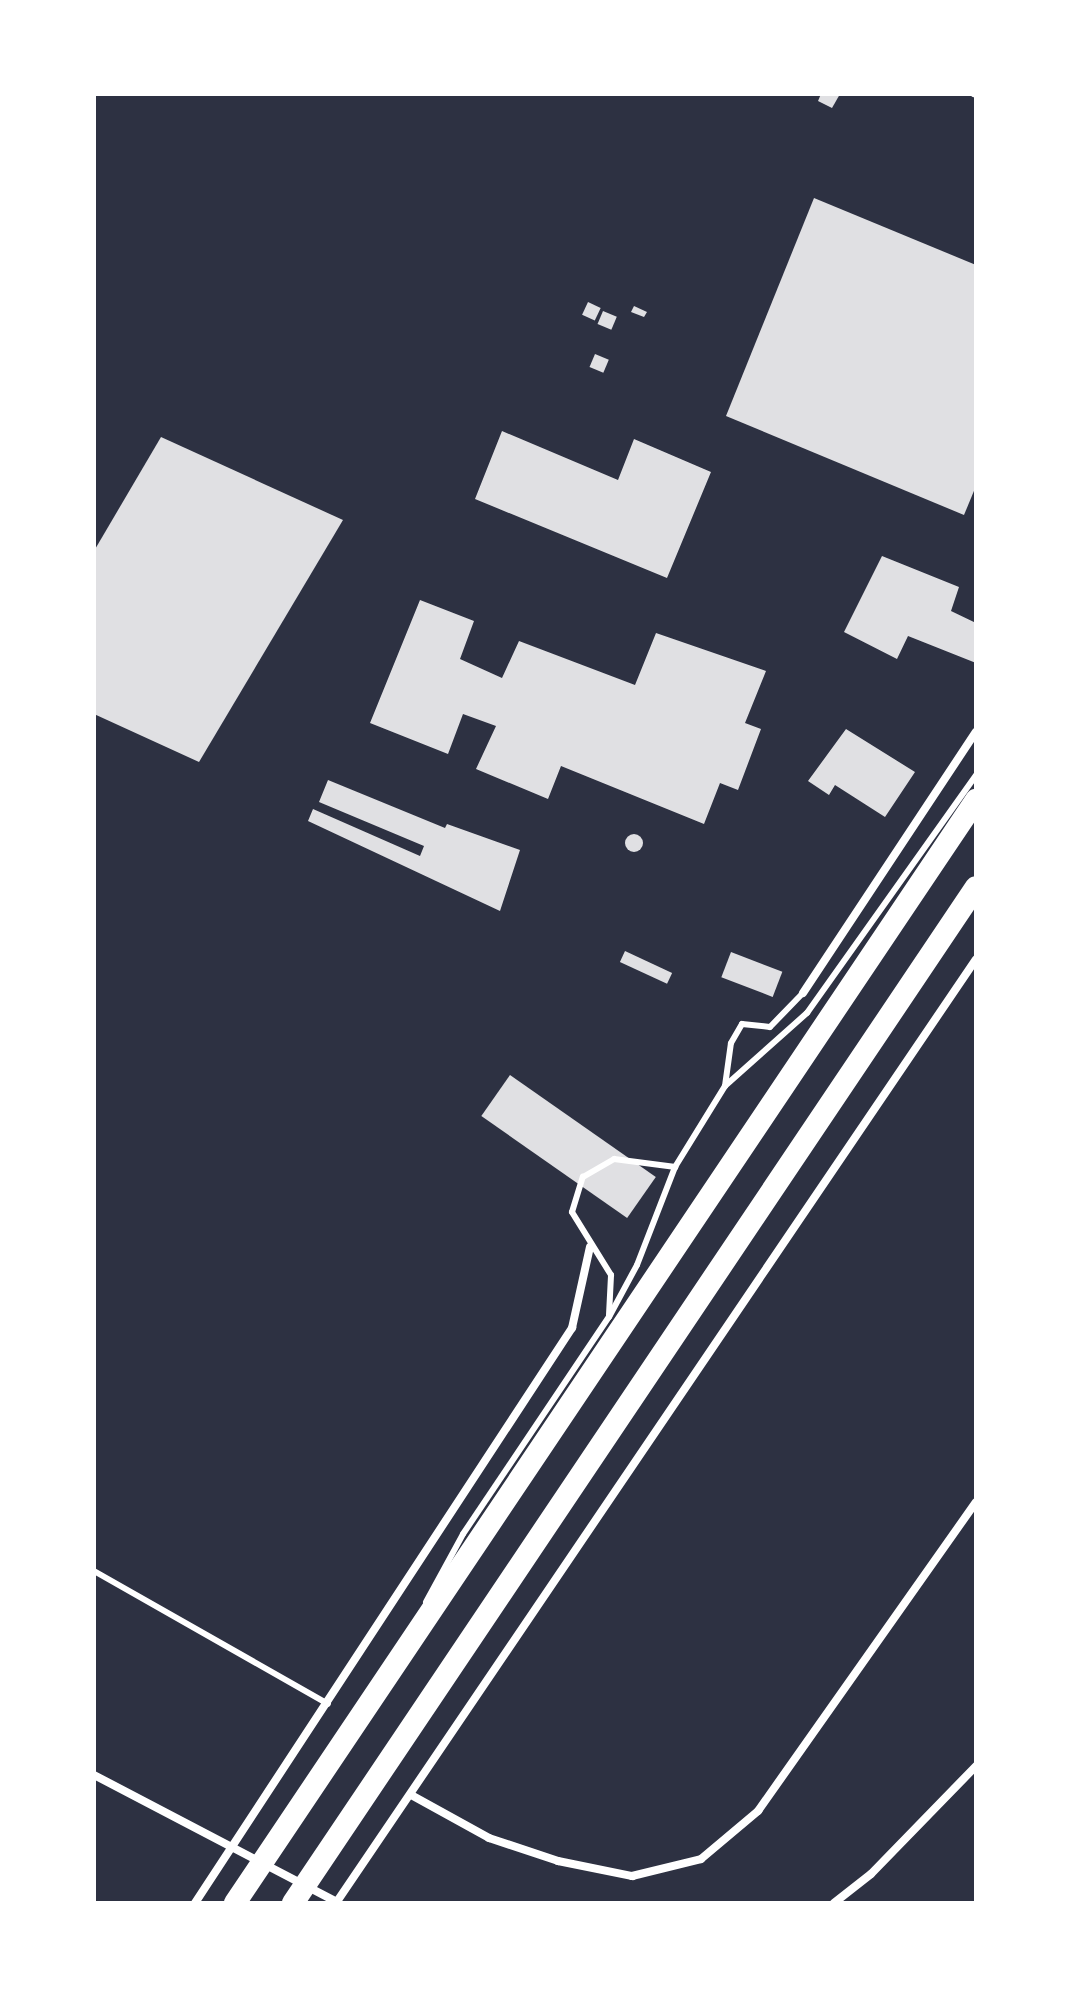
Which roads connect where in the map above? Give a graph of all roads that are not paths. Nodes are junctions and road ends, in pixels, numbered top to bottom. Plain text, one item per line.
1 (976, 732) edge
2 (976, 775) edge
3 (976, 800) edge
4 (976, 887) edge
5 (976, 959) edge
6 (803, 993) joint
7 (725, 1086) junction
8 (675, 1167) junction
9 (590, 1247) junction
10 (609, 1317) junction
11 (976, 1502) edge
12 (94, 1571) edge
13 (410, 1643) junction
14 (328, 1704) junction
15 (976, 1766) edge
16 (94, 1775) edge
17 (413, 1796) junction
18 (195, 1903) edge
19 (235, 1903) edge
20 (293, 1903) edge
21 (338, 1903) edge
22 (834, 1903) edge

1 - 6 street
2 - 7 lane
3 - 13 highway
4 - 20 highway
5 - 17 street
6 - 7 lane
7 - 8 lane
8 - 9 lane
8 - 10 lane
9 - 10 lane
9 - 14 street
10 - 13 lane
11 - 17 street
12 - 14 lane
13 - 19 highway
14 - 18 street
15 - 22 street
16 - 21 street
17 - 21 street

